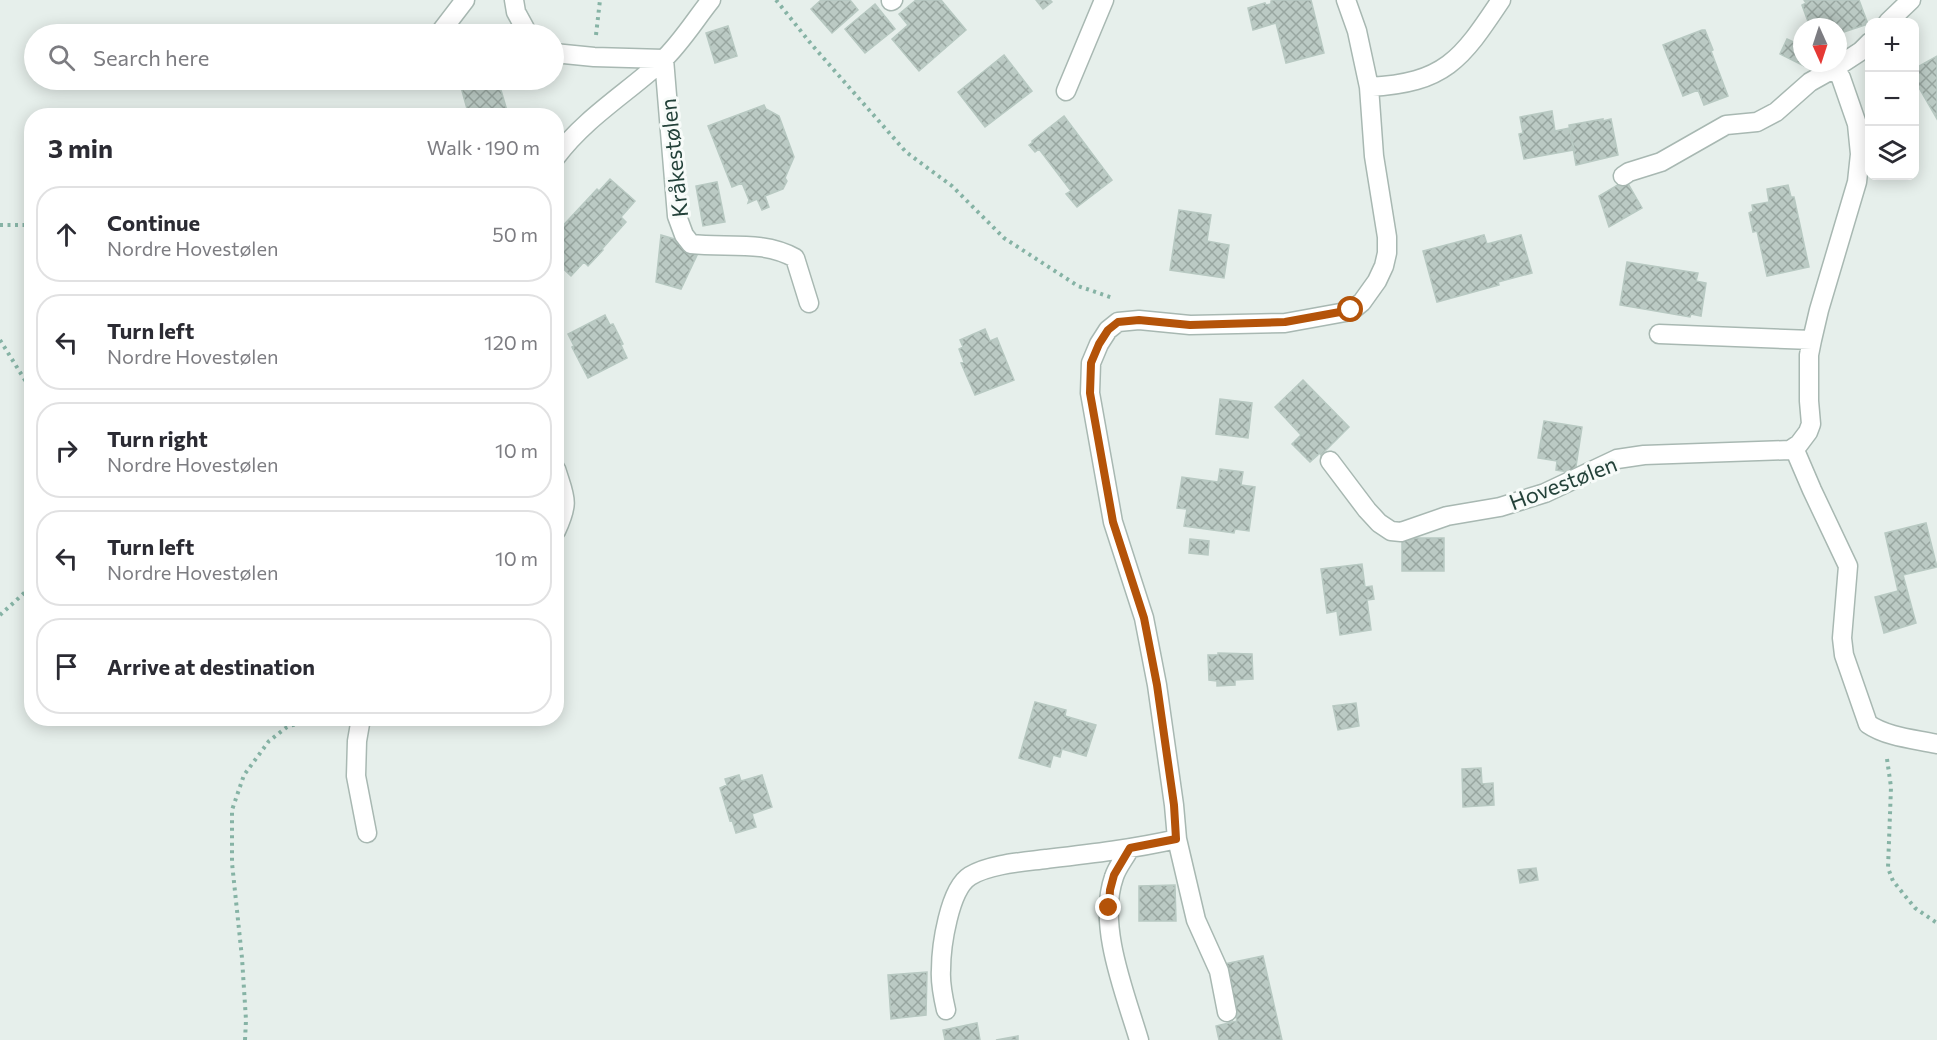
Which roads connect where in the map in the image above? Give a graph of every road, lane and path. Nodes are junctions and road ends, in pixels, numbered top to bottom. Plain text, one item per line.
1 (465, 0) edge
2 (514, 0) edge
3 (600, 0) edge
4 (711, 0) edge
5 (776, 0) edge
6 (1104, 0) edge
7 (1346, 0) edge
8 (1501, 0) edge
9 (1911, 0) edge
10 (1892, 18) edge
11 (447, 24) edge
12 (523, 24) edge
13 (1865, 46) edge
14 (564, 54) edge
15 (594, 57) junction
16 (664, 59) junction
17 (1847, 61) edge
18 (1829, 72) edge
19 (1838, 72) edge
20 (1369, 87) junction
21 (1066, 91) dead end
22 (564, 148) edge
23 (1623, 176) dead end
24 (0, 225) edge
25 (24, 225) edge
26 (809, 303) dead end
27 (1139, 320) junction
28 (1659, 334) dead end
29 (0, 339) edge
30 (1812, 340) junction
31 (24, 379) edge
32 (1794, 448) junction
33 (1330, 461) dead end
34 (564, 490) edge
35 (564, 515) edge
36 (24, 593) edge
37 (0, 615) edge
38 (290, 726) edge
39 (360, 726) edge
40 (1876, 729) junction
41 (1937, 744) edge
42 (367, 833) dead end
43 (1176, 839) junction
44 (1130, 848) junction
45 (1937, 923) edge
46 (946, 1010) dead end
47 (1227, 1012) dead end
48 (245, 1040) edge
49 (1139, 1040) edge

1 - 11 lane
2 - 12 lane
3 - 15 path
4 - 16 lane, Kråkestølen
5 - 27 path
6 - 21 lane
7 - 20 lane
8 - 20 lane
9 - 10 lane
13 - 17 lane
14 - 15 lane
15 - 16 lane
16 - 22 lane, Kråkestølen
16 - 26 lane, Kråkestølen
18 - 23 lane
19 - 30 lane
20 - 27 lane
24 - 25 path
27 - 43 lane
28 - 30 lane
29 - 31 path
30 - 32 lane
32 - 33 lane, Hovestølen
32 - 40 lane
34 - 35 lane
36 - 37 path
38 - 48 path
39 - 42 lane
40 - 41 lane
40 - 45 path
43 - 44 lane
43 - 47 lane
44 - 46 lane
44 - 49 lane

